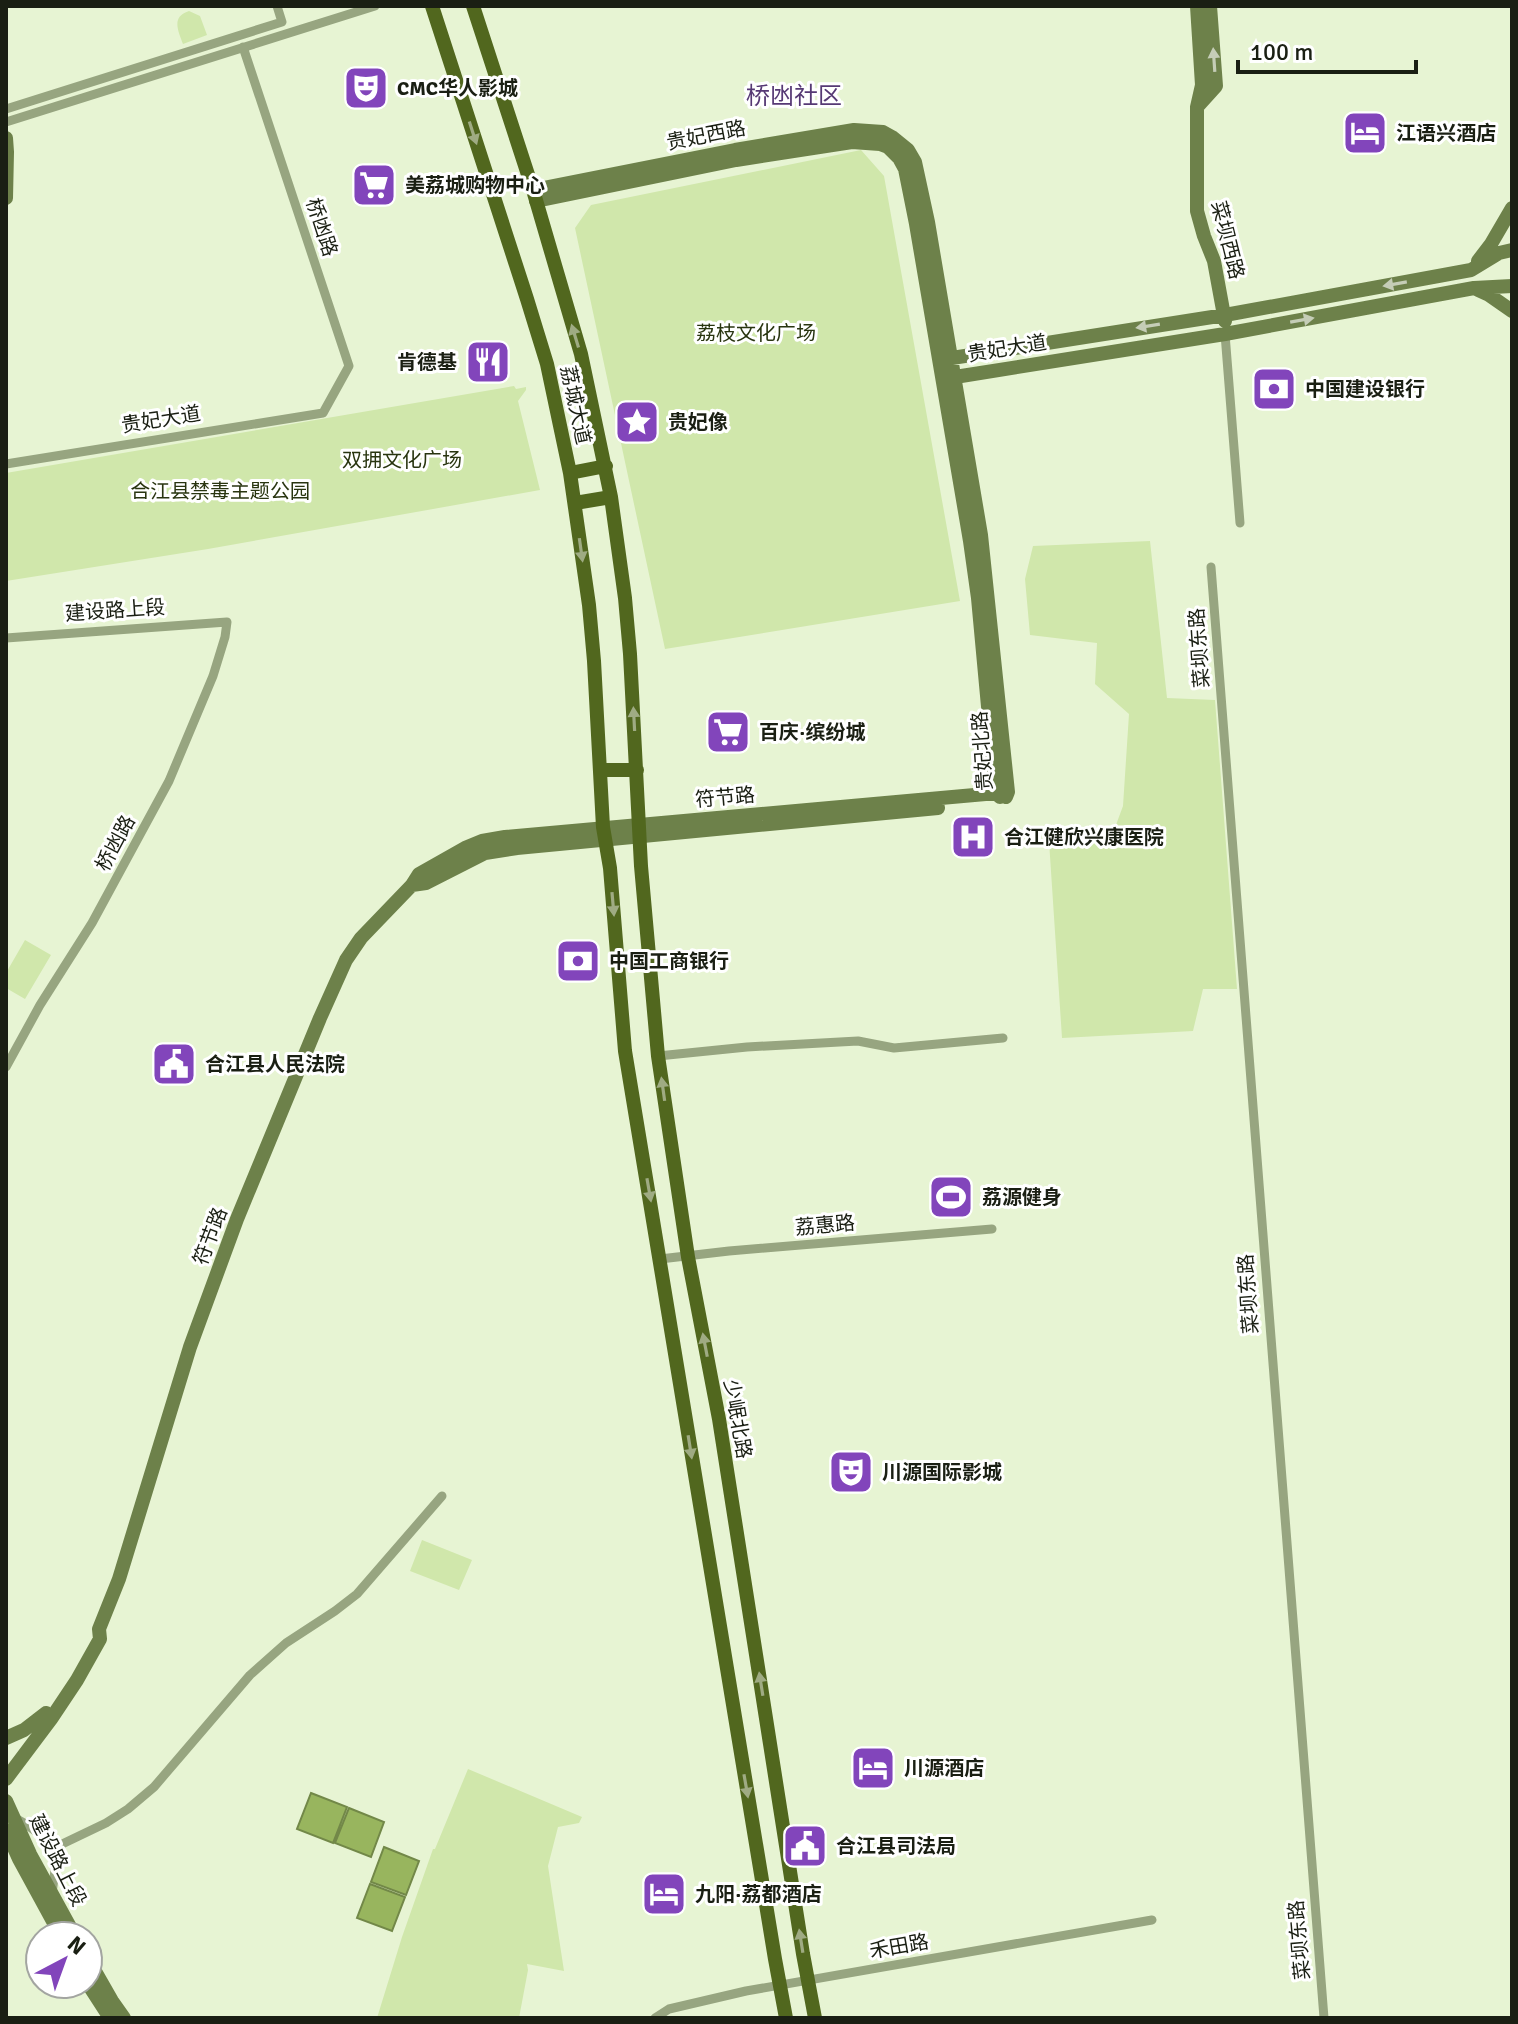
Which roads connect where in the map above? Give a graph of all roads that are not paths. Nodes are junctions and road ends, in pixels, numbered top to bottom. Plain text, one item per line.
1 (277, 6) edge
2 (375, 6) edge
3 (432, 6) edge
4 (473, 6) edge
5 (1197, 6) edge
6 (1210, 6) edge
7 (243, 47) junction
8 (1197, 107) junction
9 (6, 109) edge
10 (6, 122) edge
11 (6, 138) edge
12 (534, 196) junction
13 (6, 198) edge
14 (1512, 208) edge
15 (1512, 250) edge
16 (1471, 270) junction
17 (1512, 286) edge
18 (1474, 288) junction
19 (1512, 311) edge
20 (1225, 315) junction
21 (1225, 334) junction
22 (946, 364) junction
23 (955, 377) junction
24 (323, 413) joint
25 (6, 464) edge
26 (606, 466) junction
27 (570, 473) junction
28 (611, 497) junction
29 (575, 503) junction
30 (1240, 523) dead end
31 (1211, 567) dead end
32 (227, 622) joint
33 (6, 638) edge
34 (600, 770) junction
35 (637, 770) junction
36 (1003, 796) junction
37 (640, 831) junction
38 (604, 833) junction
39 (1003, 1038) dead end
40 (658, 1056) junction
41 (6, 1067) edge
42 (992, 1229) dead end
43 (688, 1257) junction
44 (660, 1259) junction
45 (442, 1496) dead end
46 (99, 1629) junction
47 (46, 1713) junction
48 (6, 1738) edge
49 (6, 1767) edge
50 (6, 1779) edge
51 (6, 1801) edge
52 (10, 1824) edge
53 (58, 1846) junction
54 (52, 1895) junction
55 (52, 1920) edge
56 (66, 1920) edge
57 (1152, 1920) dead end
58 (808, 1978) junction
59 (780, 1984) junction
60 (104, 1987) edge
61 (98, 2000) edge
62 (110, 2018) edge
63 (124, 2018) edge
64 (655, 2018) edge
65 (786, 2018) edge
66 (815, 2018) edge
67 (1324, 2018) edge

1 - 9 street
2 - 7 street
3 -> 27 main road, 荔城大道
4 - 12 main road, 荔城大道
5 - 8 main road, 菜坝西路
8 -> 6 main road, 菜坝西路
7 - 10 street
7 - 24 street, 桥凼路
8 - 20 main road, 菜坝西路
11 - 13 main road
12 - 22 main road, 贵妃西路
26 -> 12 main road, 荔城大道
14 - 16 main road
15 - 16 main road, 贵妃大道
16 - 18 main road
16 -> 20 main road, 贵妃大道
17 - 18 main road, 贵妃大道
18 - 19 main road
21 -> 18 main road, 贵妃大道
20 - 21 main road, 菜坝西路
20 -> 22 main road, 贵妃大道
21 - 23 main road, 贵妃大道
21 - 30 street
22 - 23 main road, 贵妃北路
22 - 36 main road, 贵妃北路
23 - 36 main road, 贵妃北路
24 - 25 street, 贵妃大道
26 - 27 main road
26 - 28 main road, 荔城大道
27 - 29 main road, 荔城大道
28 - 29 main road
35 -> 28 main road, 荔城大道
29 -> 34 main road, 荔城大道
31 - 67 street, 菜坝东路
32 - 33 street, 建设路上段
32 - 41 street, 桥凼路
34 - 35 main road
34 - 38 main road, 荔城大道
35 - 37 main road, 荔城大道
36 - 37 main road, 符节路
37 - 38 main road, 符节路
37 - 40 main road, 少岷北路
38 -> 44 main road
38 - 46 main road, 符节路
39 - 40 street
43 -> 40 main road, 少岷北路
42 - 43 street, 荔惠路
43 - 44 street, 荔惠路
58 -> 43 main road, 少岷北路
44 -> 59 main road
45 - 53 street
46 - 47 main road, 符节路
46 - 50 main road, 符节路
47 - 48 main road
47 - 49 main road, 符节路
51 - 52 main road, 建设路上段
52 - 53 street
52 - 54 main road, 建设路上段
52 - 55 main road, 建设路上段
53 - 54 street
54 - 56 main road, 建设路上段
57 - 58 street, 禾田路
58 - 59 street, 禾田路
58 - 66 main road, 少岷北路
59 - 64 street, 禾田路
59 - 65 main road
60 - 63 main road
61 - 62 main road

